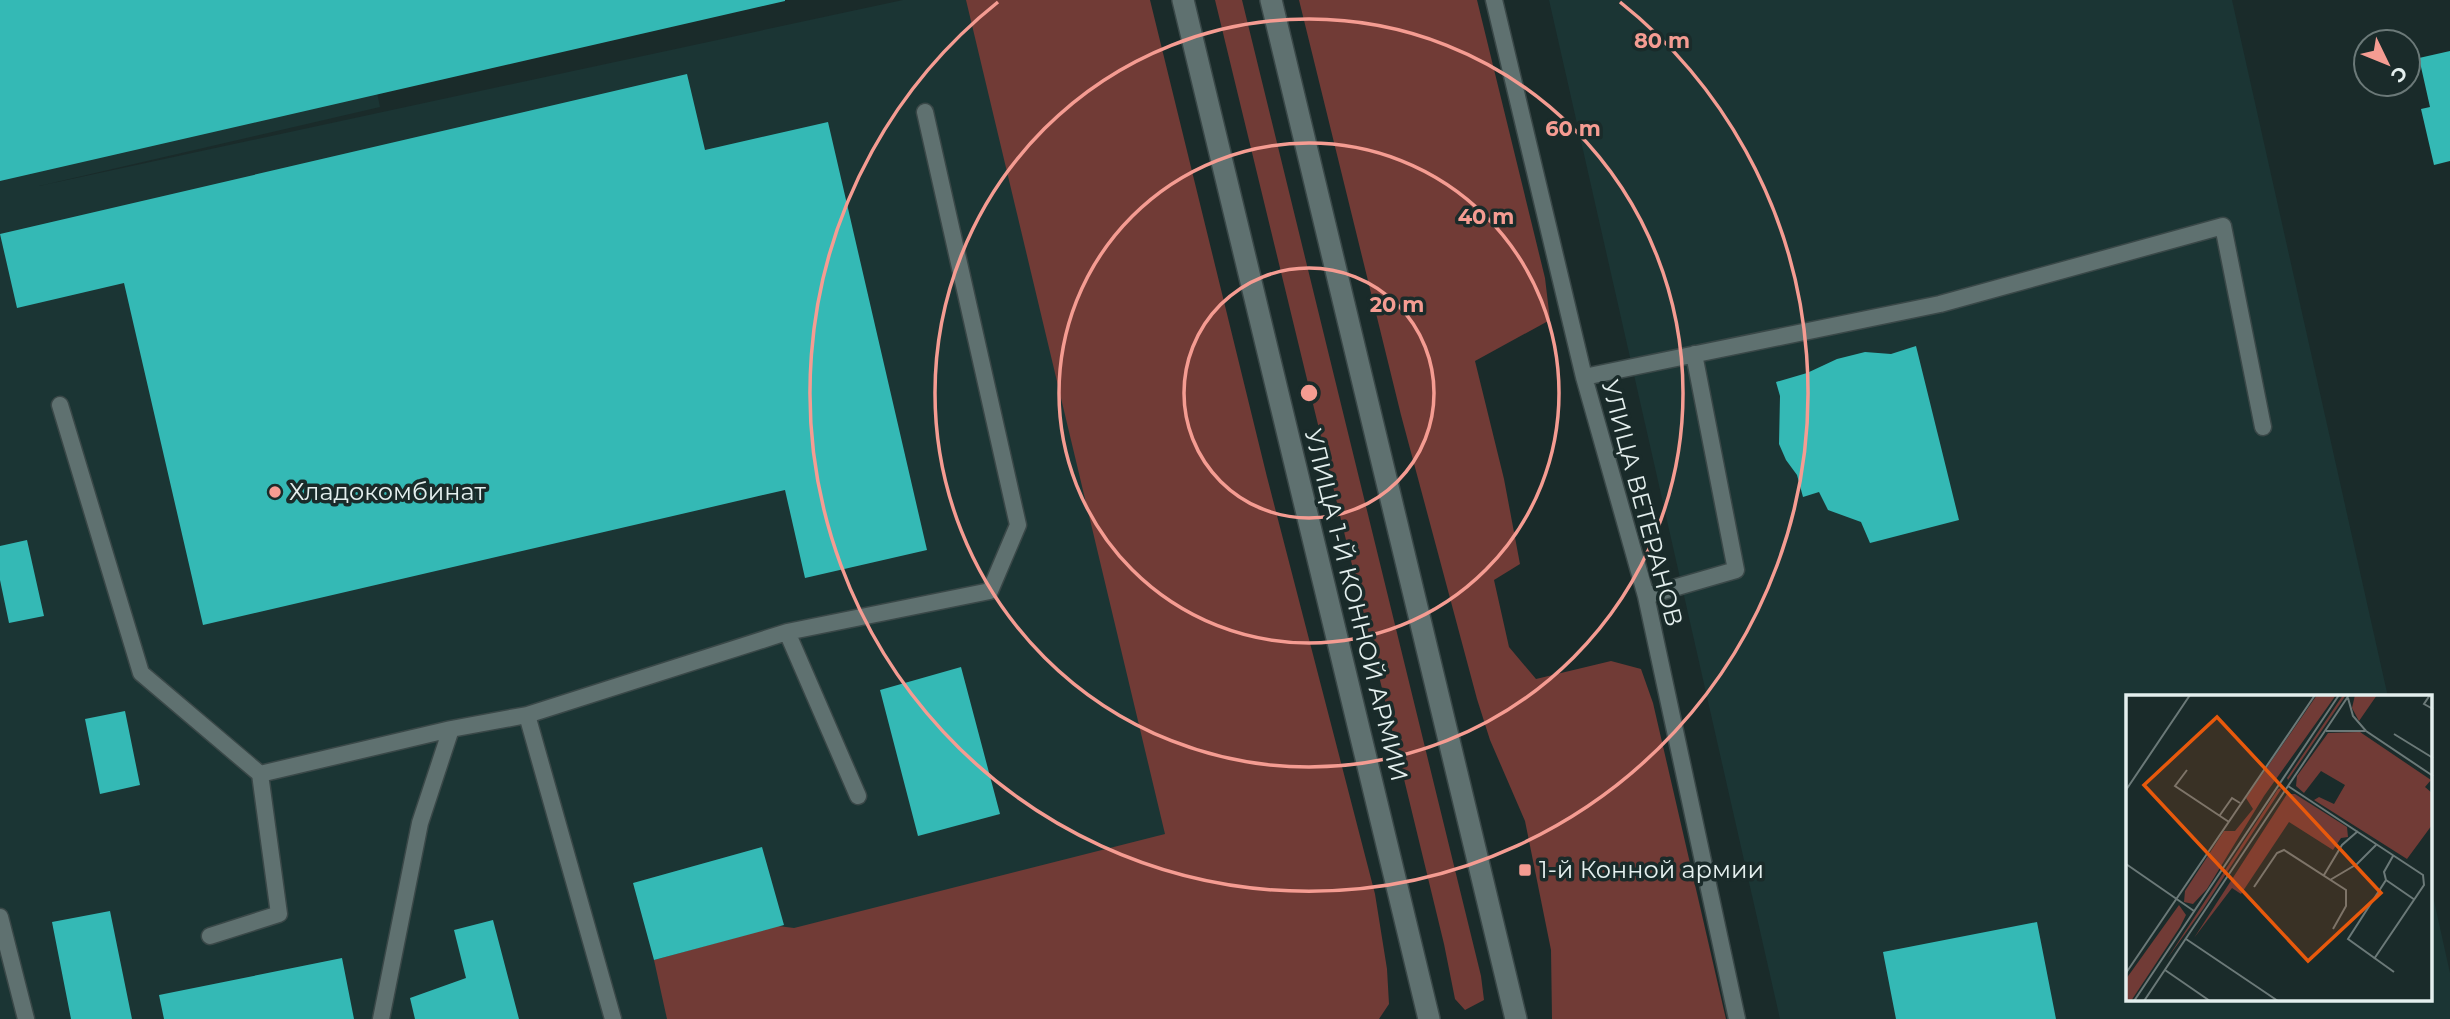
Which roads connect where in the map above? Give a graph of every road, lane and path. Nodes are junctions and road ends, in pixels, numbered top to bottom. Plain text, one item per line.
1 (1183, 0) edge
2 (1271, 0) edge
3 (1494, 0) edge
4 (925, 112) dead end
5 (1694, 354) junction
6 (1584, 377) junction
7 (60, 405) dead end
8 (2263, 427) dead end
9 (1646, 596) junction
10 (787, 632) junction
11 (527, 715) junction
12 (451, 729) junction
13 (260, 774) junction
14 (858, 796) dead end
15 (0, 917) edge
16 (210, 936) dead end
17 (26, 1019) edge
18 (381, 1019) edge
19 (613, 1019) edge
20 (1429, 1019) edge
21 (1516, 1019) edge
22 (1737, 1019) edge

1 - 20 main road, УЛИЦА 1-Й КОННОЙ АРМИИ
2 - 21 main road
3 - 6 lane, УЛИЦА ВЕТЕРАНОВ
4 - 10 lane
5 - 6 lane
5 - 8 lane
5 - 9 lane
6 - 9 lane, УЛИЦА ВЕТЕРАНОВ
7 - 13 lane
9 - 22 lane, УЛИЦА ВЕТЕРАНОВ
10 - 11 lane
10 - 14 lane
11 - 12 lane
11 - 19 lane
12 - 13 lane
12 - 18 lane
13 - 16 lane
15 - 17 lane

